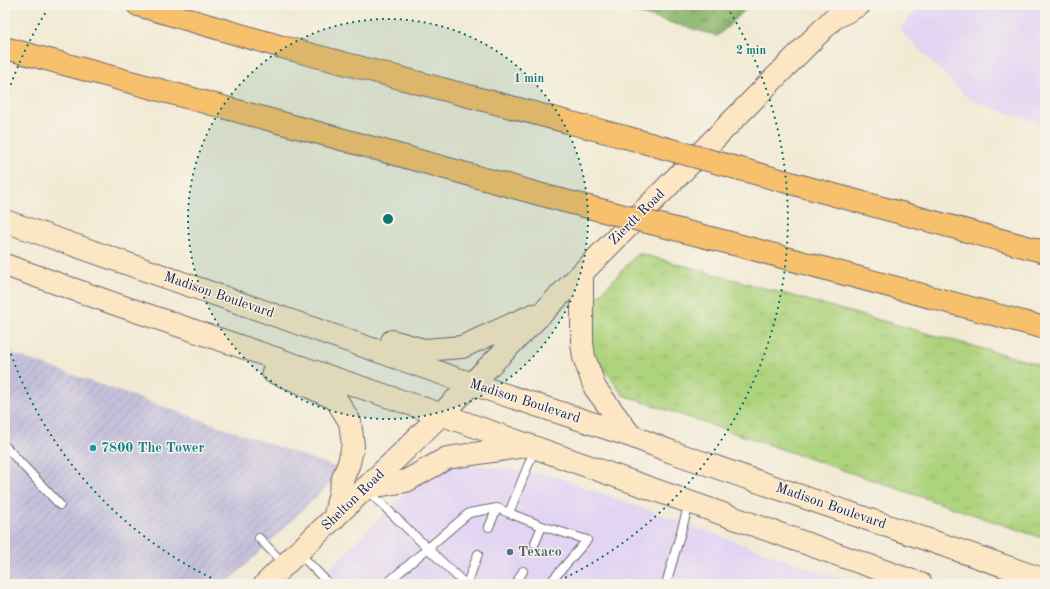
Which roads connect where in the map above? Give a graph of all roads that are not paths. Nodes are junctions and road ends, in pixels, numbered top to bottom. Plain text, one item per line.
1 (138, 5) edge
2 (859, 5) edge
3 (836, 12) edge
4 (5, 48) edge
5 (5, 221) edge
6 (1045, 252) edge
7 (5, 265) edge
8 (582, 273) junction
9 (208, 291) junction
10 (118, 305) junction
11 (546, 310) junction
12 (1045, 328) edge
13 (472, 384) junction
14 (440, 414) junction
15 (630, 436) junction
16 (5, 446) edge
17 (532, 446) junction
18 (366, 488) junction
19 (690, 501) junction
20 (60, 505) dead end
21 (497, 508) junction
22 (509, 513) junction
23 (334, 519) junction
24 (542, 526) junction
25 (489, 527) dead end
26 (259, 538) dead end
27 (534, 543) dead end
28 (427, 548) junction
29 (478, 554) dead end
30 (291, 558) junction
31 (522, 571) dead end
32 (1045, 580) edge
33 (264, 584) edge
34 (329, 584) edge
35 (386, 584) edge
36 (466, 584) edge
37 (520, 584) edge
38 (549, 584) edge
39 (666, 584) edge
40 (918, 584) edge

1 - 6 highway, bridge
2 - 3 main road, Zierdt Road
3 - 8 main road, Zierdt Road
4 - 12 highway, bridge
5 - 9 main road, Madison Boulevard
7 - 10 main road
8 - 11 main road, Zierdt Road
8 - 15 main road
9 - 11 main road
9 - 13 main road, Madison Boulevard
10 - 14 main road
10 - 23 main road
11 - 13 main road, Zierdt Road
13 - 14 main road, Zierdt Road
13 - 15 main road, Madison Boulevard
14 - 17 main road
14 - 18 main road, Shelton Road
15 - 32 main road, Madison Boulevard
16 - 20 lane
17 - 18 main road
17 - 19 main road
17 - 22 lane
18 - 23 main road, Shelton Road
18 - 28 lane
19 - 39 lane
19 - 40 main road
21 - 22 lane
21 - 25 lane
21 - 28 lane
22 - 24 lane
23 - 30 main road, Shelton Road
24 - 27 lane
24 - 38 lane
26 - 30 lane
28 - 35 lane
28 - 36 lane
29 - 36 lane
30 - 33 main road, Shelton Road
30 - 34 lane
31 - 37 lane

